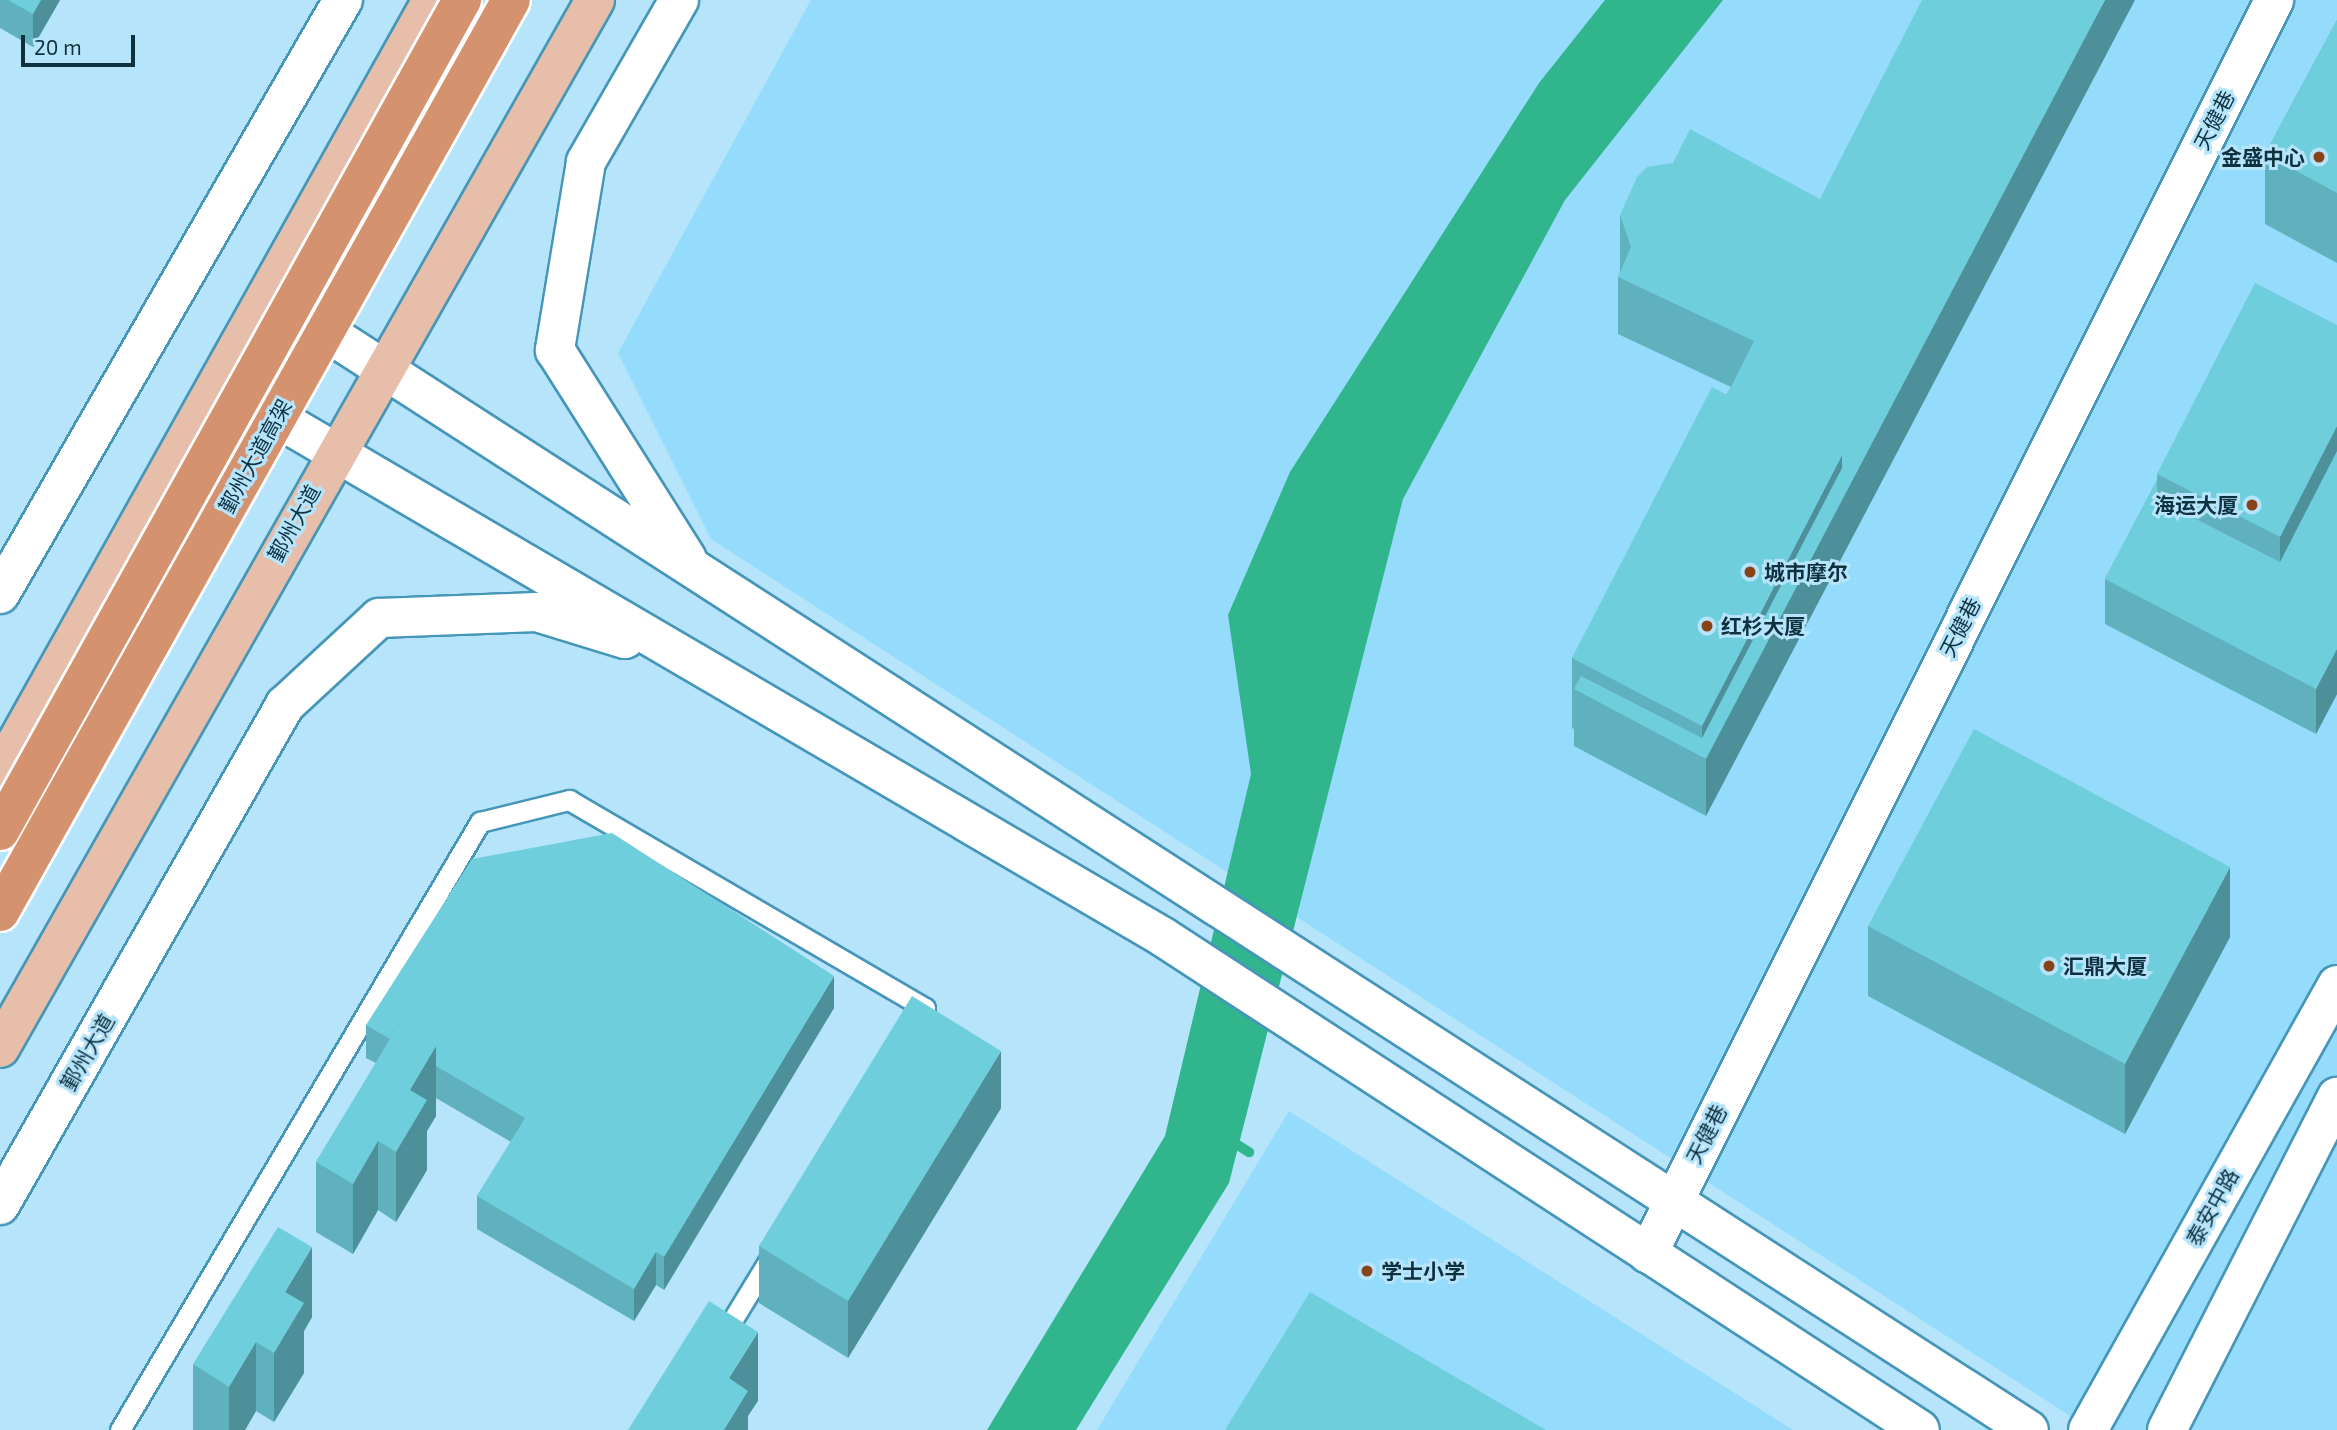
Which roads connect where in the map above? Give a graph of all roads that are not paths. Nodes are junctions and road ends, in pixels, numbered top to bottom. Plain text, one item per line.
1 (343, 0) edge
2 (432, 0) edge
3 (462, 0) edge
4 (511, 0) edge
5 (594, 0) edge
6 (679, 0) edge
7 (2274, 0) edge
8 (269, 295) junction
9 (382, 368) junction
10 (219, 384) junction
11 (334, 452) junction
12 (694, 569) junction
13 (0, 594) edge
14 (691, 660) junction
15 (0, 772) edge
16 (0, 831) edge
17 (0, 912) edge
18 (2337, 985) edge
19 (910, 1032) edge
20 (0, 1048) edge
21 (2337, 1097) edge
22 (1673, 1200) junction
23 (0, 1205) edge
24 (787, 1231) edge
25 (1648, 1254) junction
26 (707, 1360) edge
27 (120, 1430) edge
28 (1920, 1430) edge
29 (2029, 1430) edge
30 (2088, 1430) edge
31 (2166, 1430) edge

1 - 13 main road
2 - 8 main road
3 - 16 highway, 鄞州大道高架, bridge
4 - 17 highway, 鄞州大道高架, bridge
5 - 9 main road, 鄞州大道
6 - 12 main road
7 - 22 main road, 天健巷
8 - 9 main road
8 - 10 main road
9 - 11 main road, 鄞州大道
9 - 12 main road
10 - 11 main road
10 - 15 main road
11 - 14 main road
11 - 20 main road, 鄞州大道
12 - 22 main road
14 - 23 main road, 鄞州大道
14 - 25 main road
18 - 30 main road, 泰安中路
19 - 27 lane
21 - 31 main road
22 - 25 main road, 天健巷
22 - 29 main road
24 - 26 lane
25 - 28 main road

